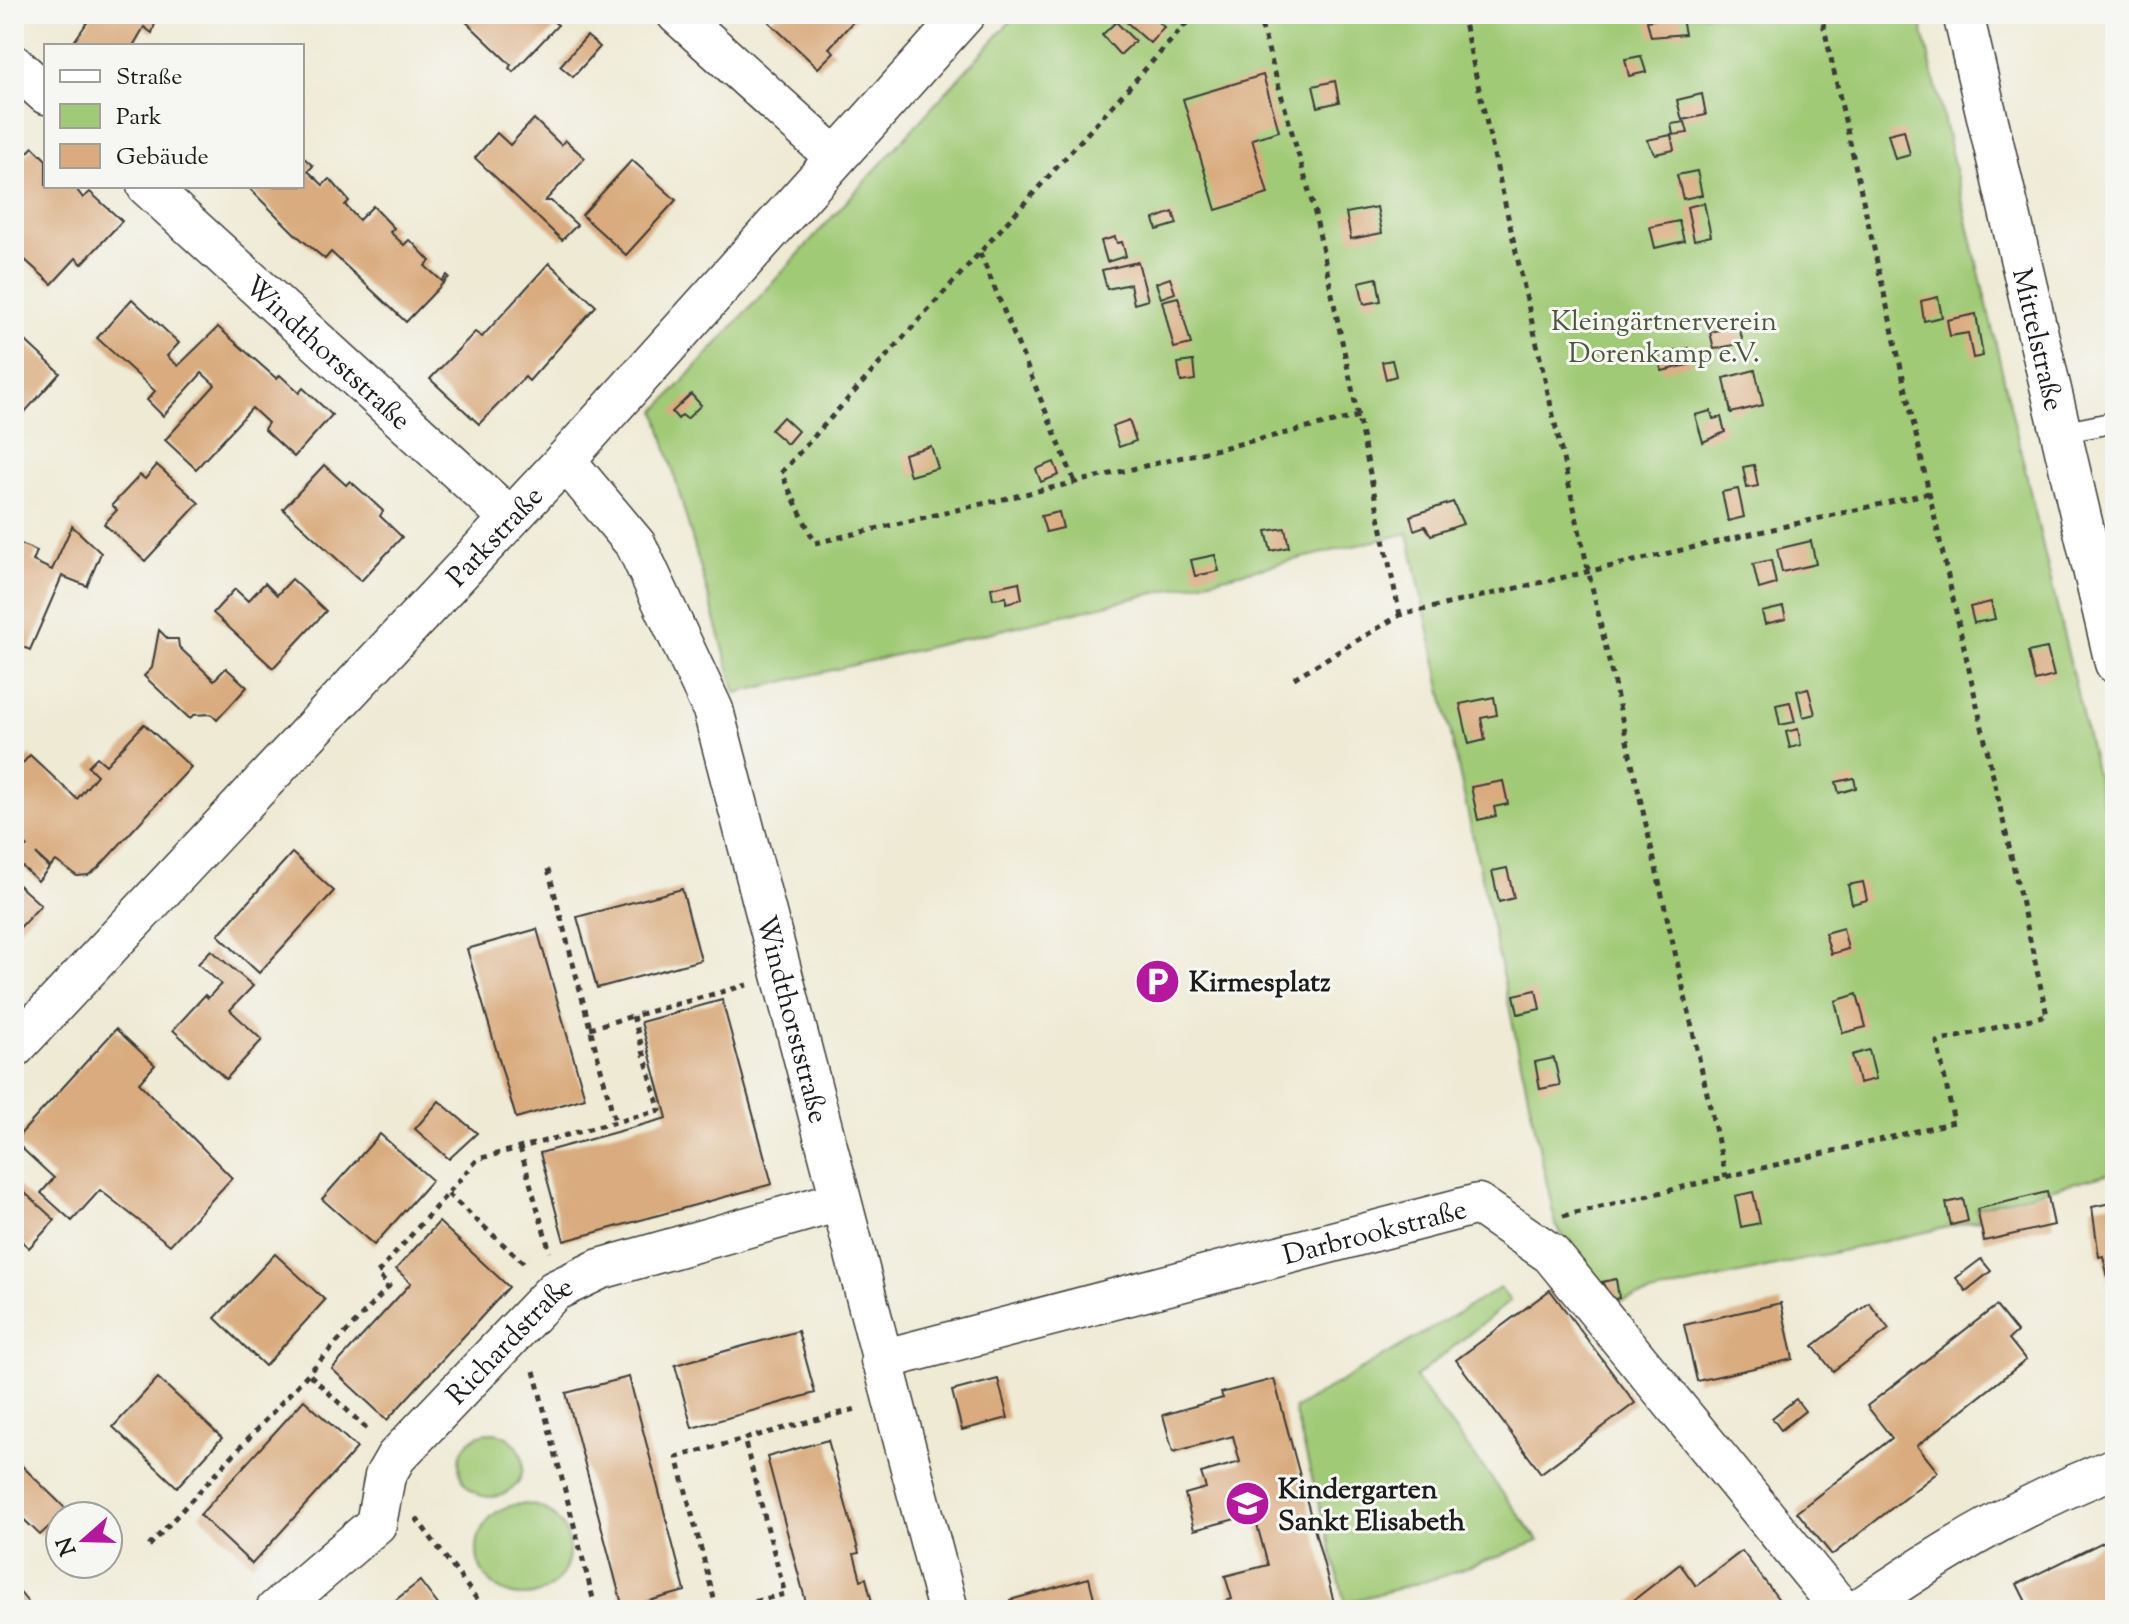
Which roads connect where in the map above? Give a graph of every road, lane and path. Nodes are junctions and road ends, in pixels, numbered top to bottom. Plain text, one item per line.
1 (677, 14) edge
2 (965, 14) edge
3 (1195, 14) edge
4 (1258, 14) edge
5 (1462, 14) edge
6 (1821, 14) edge
7 (1963, 14) edge
8 (14, 65) edge
9 (44, 92) edge
10 (835, 157) junction
11 (149, 188) edge
12 (980, 253) junction
13 (1359, 416) junction
14 (2115, 422) edge
15 (2061, 433) junction
16 (565, 460) junction
17 (1075, 482) junction
18 (1929, 493) junction
19 (510, 518) junction
20 (1589, 573) junction
21 (1400, 615) junction
22 (2115, 663) edge
23 (1294, 678) dead end
24 (548, 869) dead end
25 (782, 976) junction
26 (633, 1016) junction
27 (590, 1028) junction
28 (14, 1048) edge
29 (615, 1122) junction
30 (520, 1148) junction
31 (1726, 1177) junction
32 (448, 1194) junction
33 (840, 1201) junction
34 (1539, 1246) junction
35 (557, 1289) junction
36 (521, 1323) junction
37 (881, 1360) junction
38 (310, 1375) junction
39 (891, 1400) junction
40 (744, 1439) junction
41 (391, 1467) junction
42 (2115, 1468) edge
43 (149, 1546) dead end
44 (276, 1610) edge
45 (485, 1610) edge
46 (596, 1610) edge
47 (718, 1610) edge
48 (948, 1610) edge
49 (1842, 1610) edge
50 (1858, 1610) edge

1 - 10 street
2 - 10 street, Parkstraße
3 - 12 path
4 - 13 path
5 - 20 path
6 - 18 path
7 - 15 street, Mittelstraße
8 - 9 street
10 - 16 street, Parkstraße
11 - 19 street, Windthorststraße
12 - 17 path
12 - 17 path
13 - 17 path
13 - 21 path
14 - 15 lane
15 - 22 street, Mittelstraße
16 - 19 street, Parkstraße
16 - 25 street, Windthorststraße
18 - 20 path
18 - 31 path
19 - 28 street, Parkstraße
20 - 21 path
20 - 31 path
21 - 23 path
24 - 27 path
25 - 26 path
25 - 33 street, Windthorststraße
26 - 27 path
26 - 29 path
27 - 29 path
29 - 30 path
30 - 32 path
30 - 35 path
31 - 34 path
32 - 35 path
32 - 38 path
33 - 35 street, Richardstraße
33 - 37 street, Windthorststraße
34 - 37 street, Darbrookstraße
34 - 49 street, Darbrookstraße
35 - 36 street, Richardstraße
36 - 41 street, Richardstraße
36 - 46 path
37 - 39 street, Windthorststraße
38 - 41 path
38 - 43 path
39 - 40 path
39 - 48 street, Windthorststraße
40 - 47 path
40 - 47 path
41 - 44 street
41 - 45 path
42 - 50 street

